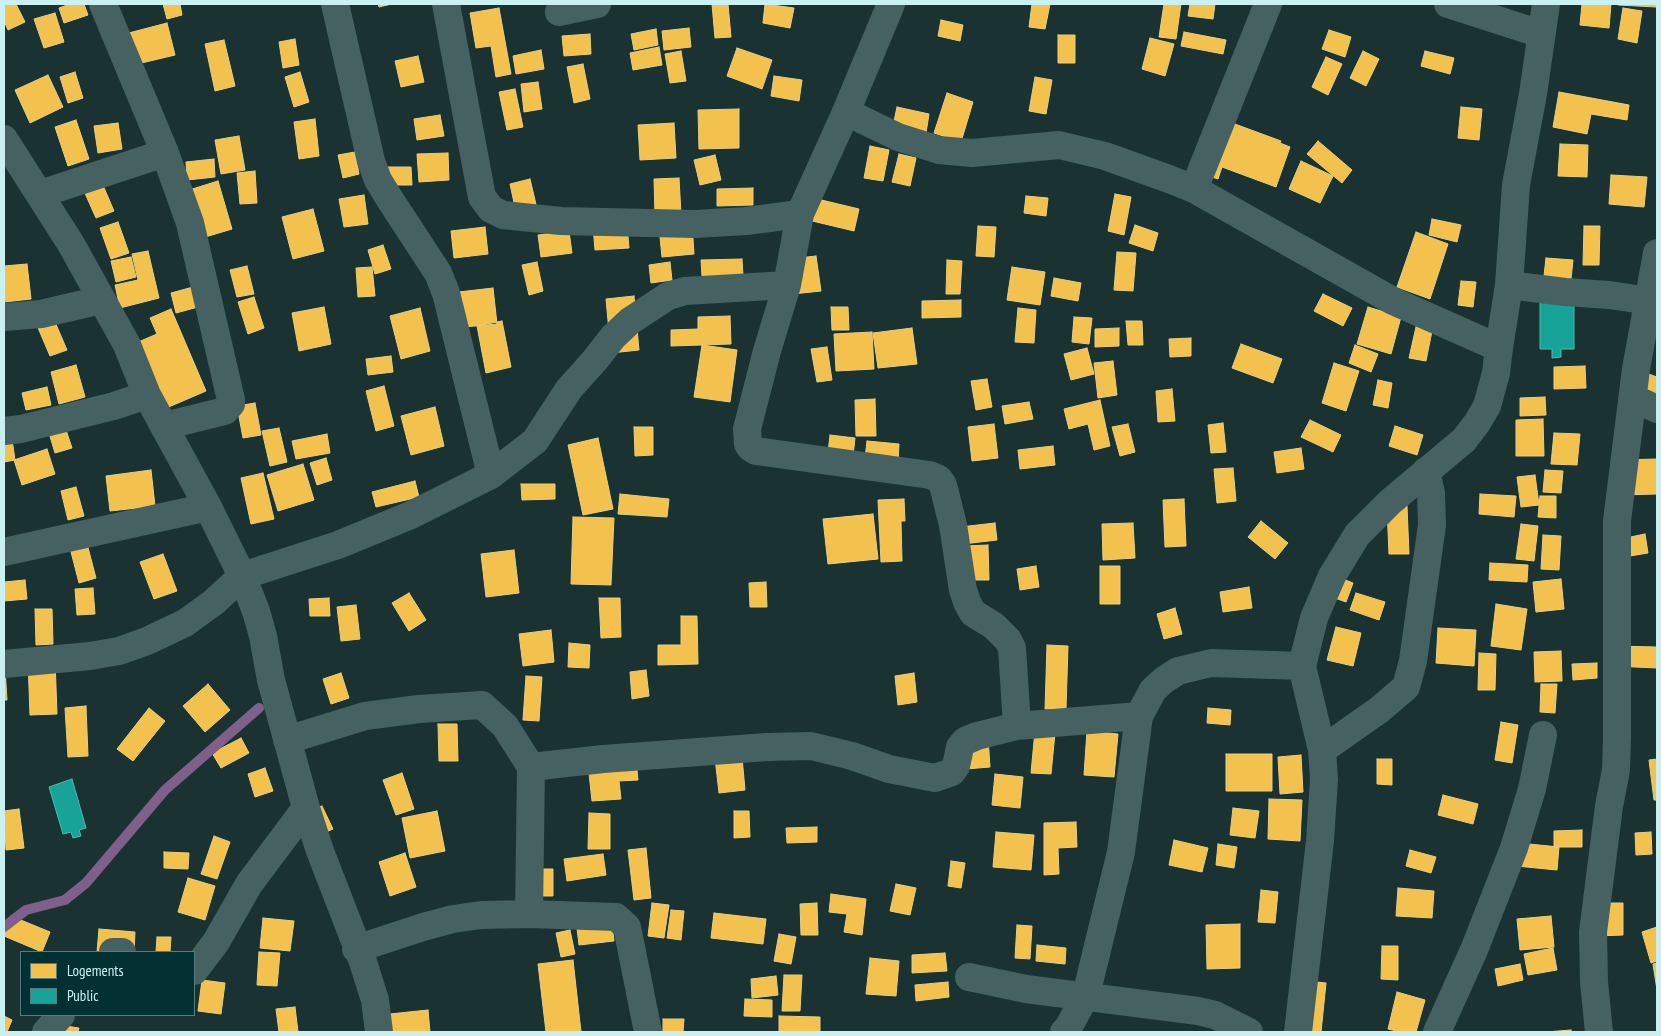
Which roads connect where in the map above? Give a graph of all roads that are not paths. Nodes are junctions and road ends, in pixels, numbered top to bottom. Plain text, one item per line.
1 (103, 4) edge
2 (335, 4) edge
3 (446, 4) edge
4 (597, 4) edge
5 (891, 4) edge
6 (1268, 4) edge
7 (1448, 4) edge
8 (1546, 4) edge
9 (560, 12) dead end
10 (1541, 34) junction
11 (846, 112) junction
12 (4, 139) edge
13 (165, 153) junction
14 (1194, 189) junction
15 (40, 194) junction
16 (800, 214) junction
17 (1657, 253) edge
18 (1509, 285) junction
19 (787, 286) junction
20 (101, 300) junction
21 (1653, 302) edge
22 (4, 316) edge
23 (1499, 348) junction
24 (147, 395) junction
25 (1633, 398) junction
26 (1657, 409) edge
27 (164, 426) junction
28 (4, 432) edge
29 (1426, 471) junction
30 (491, 475) junction
31 (208, 507) junction
32 (4, 552) edge
33 (242, 576) junction
34 (4, 664) edge
35 (1302, 666) junction
36 (1140, 716) junction
37 (1016, 726) junction
38 (1543, 735) dead end
39 (287, 740) junction
40 (1322, 750) junction
41 (531, 767) junction
42 (306, 808) junction
43 (529, 914) junction
44 (356, 949) junction
45 (195, 970) edge
46 (969, 978) dead end
47 (1086, 995) junction
48 (60, 1016) edge
49 (46, 1032) edge
50 (380, 1032) edge
51 (648, 1032) edge
52 (1064, 1032) edge
53 (1248, 1032) edge
54 (1298, 1032) edge
55 (1437, 1032) edge
56 (1598, 1032) edge

1 - 13 street
2 - 30 street
3 - 16 street
4 - 9 street
5 - 11 street
6 - 14 street
7 - 10 street
8 - 10 street
10 - 18 street
11 - 14 street
11 - 16 street
12 - 15 street
13 - 15 street
13 - 27 street
14 - 23 street
15 - 20 street
16 - 19 street
17 - 21 street
18 - 21 street
18 - 23 street
19 - 30 street
19 - 37 street
20 - 22 street
20 - 24 street
21 - 25 street
23 - 29 street
24 - 27 street
24 - 28 street
25 - 26 street
25 - 56 street
27 - 31 street
29 - 35 street
29 - 40 street
30 - 33 street
31 - 32 street
31 - 33 street
33 - 34 street
33 - 39 street
35 - 36 street
35 - 40 street
36 - 37 street
36 - 47 street
37 - 41 street
38 - 55 street
39 - 41 street
39 - 42 street
40 - 54 street
41 - 43 street
42 - 44 street
42 - 45 street
43 - 44 street
43 - 51 street
44 - 50 street
46 - 47 street
47 - 52 street
47 - 53 street
48 - 49 street

